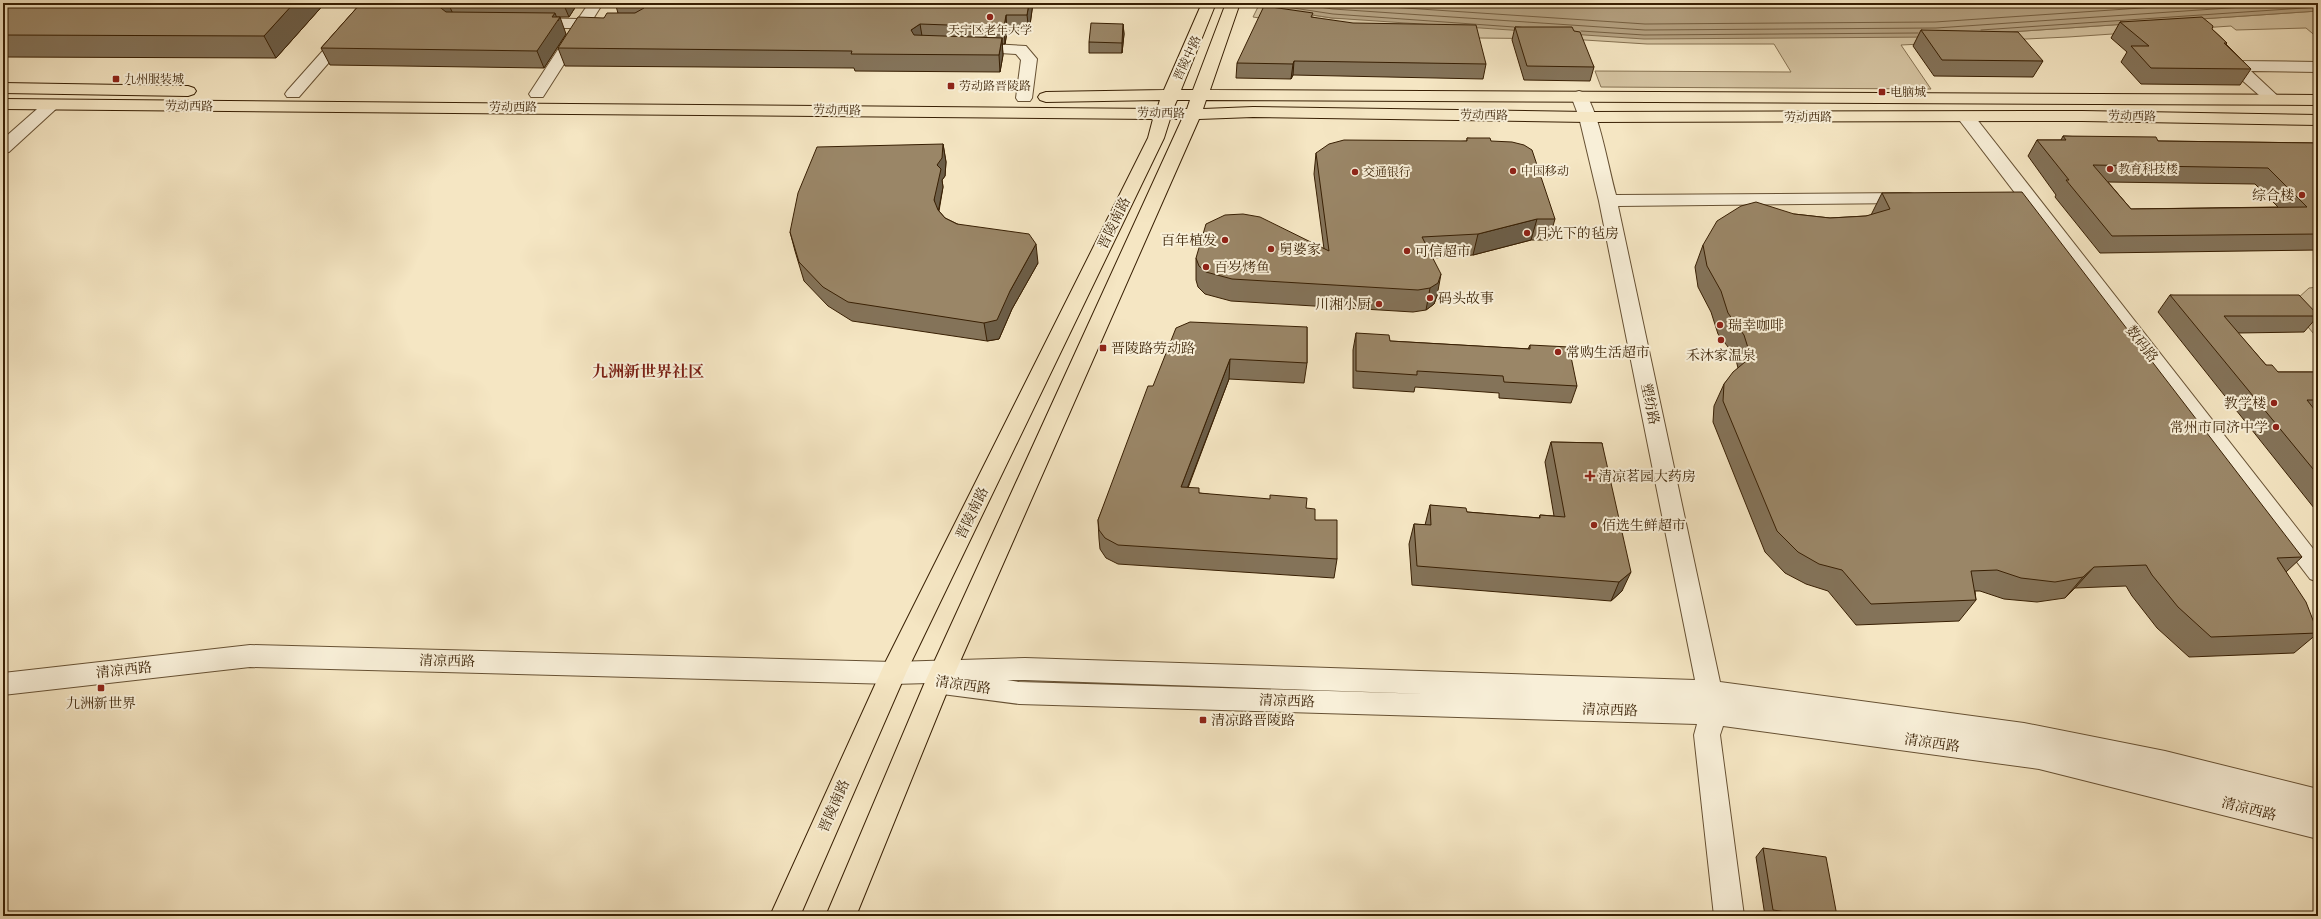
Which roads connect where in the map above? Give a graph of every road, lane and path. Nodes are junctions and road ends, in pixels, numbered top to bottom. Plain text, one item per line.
1 (596, 3) edge
2 (1209, 3) edge
3 (1233, 3) edge
4 (367, 5) edge
5 (515, 23) edge
6 (583, 24) junction
7 (619, 24) edge
8 (960, 48) edge
9 (2215, 48) edge
10 (2235, 66) junction
11 (2318, 68) edge
12 (3, 88) edge
13 (293, 94) junction
14 (537, 94) junction
15 (1579, 96) junction
16 (1024, 98) junction
17 (2274, 100) junction
18 (2318, 100) edge
19 (3, 104) edge
20 (1166, 104) junction
21 (1196, 104) junction
22 (51, 105) junction
23 (1587, 117) junction
24 (1966, 117) junction
25 (2318, 120) edge
26 (3, 148) edge
27 (2004, 197) edge
28 (2028, 197) junction
29 (1925, 198) edge
30 (1608, 201) junction
31 (2318, 572) edge
32 (893, 673) junction
33 (941, 677) junction
34 (3, 684) edge
35 (1712, 703) junction
36 (2318, 802) edge
37 (2318, 826) edge
38 (785, 916) edge
39 (841, 916) edge
40 (1729, 916) edge

1 - 6 street
2 - 20 main road, 晋陵中路
3 - 21 main road, 晋陵中路
4 - 13 street
5 - 6 street
6 - 7 street
6 - 14 street
8 - 16 street
9 - 10 street
10 - 11 street
10 - 17 street
12 - 13 main road, 劳动西路
13 - 14 main road, 劳动西路
14 - 16 main road, 劳动西路
15 - 17 main road, 劳动西路
15 - 21 main road, 劳动西路
15 - 23 street, 塑纺路
16 - 20 main road, 劳动西路
17 - 18 main road, 劳动西路
19 - 22 main road, 劳动西路
20 - 21 main road, 劳动西路
20 - 22 main road, 劳动西路
20 - 32 main road, 晋陵南路
21 - 23 main road, 劳动西路
21 - 33 main road, 晋陵南路
22 - 26 street
23 - 24 main road, 劳动西路
23 - 30 street, 塑纺路
24 - 25 main road, 劳动西路
24 - 28 street, 数码路
27 - 28 street
28 - 31 street, 数码路
29 - 30 street
30 - 35 street, 塑纺路
32 - 33 street, 清凉西路
32 - 34 street, 清凉西路
32 - 38 main road, 晋陵南路
33 - 35 street, 清凉西路
33 - 39 main road, 晋陵南路
35 - 36 street, 清凉西路
35 - 37 street, 清凉西路
35 - 40 street

